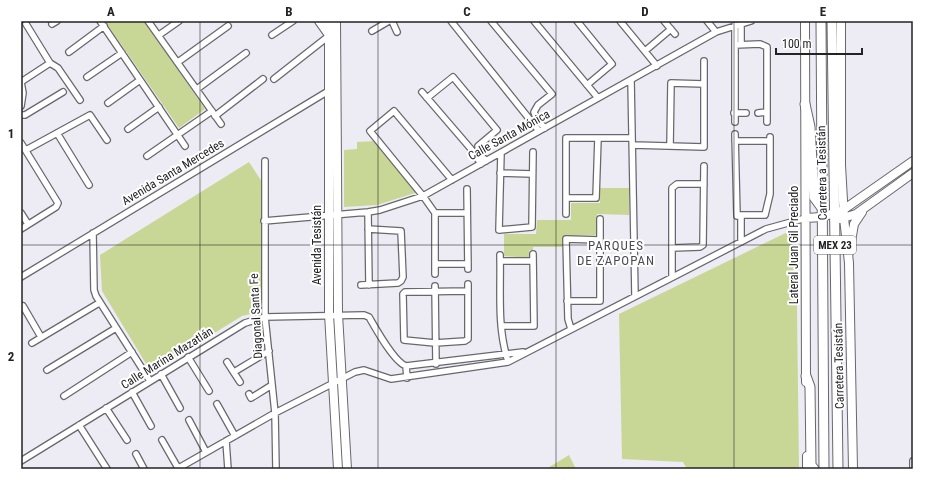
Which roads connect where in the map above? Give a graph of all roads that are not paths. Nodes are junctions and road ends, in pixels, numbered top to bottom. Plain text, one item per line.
1 (100, 21) edge
2 (148, 21) edge
3 (179, 21) edge
4 (293, 21) edge
5 (319, 21) edge
6 (331, 21) edge
7 (391, 21) edge
8 (450, 21) edge
9 (491, 21) edge
10 (534, 21) edge
11 (577, 21) edge
12 (620, 21) edge
13 (664, 21) edge
14 (707, 21) edge
15 (750, 21) edge
16 (805, 21) edge
17 (820, 21) edge
18 (832, 21) edge
19 (840, 21) edge
20 (741, 23) junction
21 (26, 24) dead end
22 (735, 25) junction
23 (104, 26) junction
24 (228, 26) dead end
25 (671, 30) junction
26 (372, 31) dead end
27 (397, 32) dead end
28 (716, 32) junction
29 (333, 33) junction
30 (675, 34) dead end
31 (159, 36) junction
32 (272, 36) dead end
33 (738, 44) junction
34 (645, 51) junction
35 (69, 52) dead end
36 (122, 53) junction
37 (246, 53) dead end
38 (704, 61) dead end
39 (178, 62) junction
40 (50, 63) junction
41 (657, 66) junction
42 (87, 77) dead end
43 (263, 79) dead end
44 (274, 79) dead end
45 (140, 80) junction
46 (631, 80) junction
47 (21, 82) edge
48 (704, 84) junction
49 (587, 85) junction
50 (334, 88) junction
51 (197, 89) junction
52 (63, 92) dead end
53 (422, 92) dead end
54 (428, 98) junction
55 (598, 98) junction
56 (80, 100) dead end
57 (108, 103) dead end
58 (22, 104) edge
59 (805, 104) junction
60 (159, 107) junction
61 (758, 112) dead end
62 (767, 112) junction
63 (734, 113) junction
64 (746, 113) dead end
65 (214, 114) junction
66 (21, 115) edge
67 (735, 122) dead end
68 (767, 122) dead end
69 (221, 124) dead end
70 (545, 128) junction
71 (128, 129) dead end
72 (538, 131) junction
73 (57, 133) junction
74 (735, 134) dead end
75 (178, 135) junction
76 (598, 138) junction
77 (632, 138) junction
78 (107, 140) dead end
79 (734, 141) junction
80 (21, 143) edge
81 (633, 145) junction
82 (185, 146) dead end
83 (670, 146) junction
84 (26, 150) junction
85 (533, 152) dead end
86 (501, 153) junction
87 (147, 156) dead end
88 (265, 161) dead end
89 (483, 162) junction
90 (912, 165) edge
91 (704, 166) dead end
92 (500, 172) junction
93 (913, 173) edge
94 (532, 174) junction
95 (452, 180) junction
96 (704, 184) junction
97 (89, 185) dead end
98 (467, 189) dead end
99 (423, 196) junction
100 (566, 198) junction
101 (864, 209) junction
102 (368, 212) junction
103 (21, 213) edge
104 (435, 213) junction
105 (467, 213) junction
106 (566, 214) dead end
107 (338, 215) junction
108 (741, 215) junction
109 (822, 215) junction
110 (329, 216) junction
111 (839, 216) junction
112 (600, 219) dead end
113 (803, 220) junction
114 (264, 221) junction
115 (28, 224) junction
116 (368, 228) junction
117 (21, 229) edge
118 (93, 233) junction
119 (600, 240) junction
120 (741, 242) junction
121 (672, 248) junction
122 (533, 254) dead end
123 (533, 261) junction
124 (848, 261) junction
125 (435, 264) junction
126 (435, 274) dead end
127 (21, 277) edge
128 (672, 277) junction
129 (369, 284) junction
130 (468, 284) dead end
131 (361, 285) dead end
132 (435, 288) junction
133 (468, 291) junction
134 (635, 296) junction
135 (567, 301) junction
136 (99, 303) junction
137 (23, 306) dead end
138 (329, 314) junction
139 (338, 314) junction
140 (265, 317) junction
141 (501, 326) junction
142 (116, 328) junction
143 (570, 329) junction
144 (41, 337) junction
145 (435, 342) junction
146 (32, 343) dead end
147 (269, 351) junction
148 (529, 351) junction
149 (132, 352) junction
150 (506, 355) junction
151 (188, 357) junction
152 (227, 362) dead end
153 (508, 362) junction
154 (436, 364) junction
155 (406, 366) junction
156 (47, 370) dead end
157 (234, 372) junction
158 (162, 374) junction
159 (806, 376) junction
160 (406, 378) junction
161 (342, 379) junction
162 (150, 381) junction
163 (240, 382) dead end
164 (333, 383) junction
165 (272, 385) junction
166 (209, 391) dead end
167 (132, 392) junction
168 (249, 394) dead end
169 (64, 396) dead end
170 (217, 404) dead end
171 (106, 408) junction
172 (180, 408) dead end
173 (275, 413) junction
174 (189, 420) dead end
175 (79, 425) junction
176 (152, 426) dead end
177 (235, 436) junction
178 (127, 440) dead end
179 (162, 440) dead end
180 (226, 441) junction
181 (206, 452) junction
182 (136, 454) dead end
183 (21, 461) edge
184 (913, 461) edge
185 (107, 469) edge
186 (144, 469) edge
187 (177, 469) edge
188 (228, 469) edge
189 (276, 469) edge
190 (338, 469) edge
191 (347, 469) edge
192 (807, 469) edge
193 (814, 469) edge
194 (824, 469) edge
195 (838, 469) edge
196 (853, 469) edge
197 (913, 469) edge

1 - 23 street
2 - 31 street
3 - 31 street
4 - 32 street
5 - 29 street
6 - 29 street, Avenida Tesistán
7 - 26 street
7 - 27 street
8 - 72 street
9 - 70 street
10 - 49 street
11 - 49 street
12 - 34 street
13 - 25 street
14 - 28 street
15 - 20 street, Calle Santa Mónica
16 - 59 street, Lateral Juan Gil Preciado
17 - 18 street
17 - 109 main road, Carretera a Tesistán / MEX 23
18 - 19 street
18 - 111 main road, Carretera a Tesistán / MEX 23
19 - 111 street
20 - 22 street, Calle Santa Mónica
20 - 33 street
21 - 40 street
22 - 28 street, Calle Santa Mónica
22 - 33 street
23 - 35 street
23 - 36 street
24 - 39 street
25 - 30 street
25 - 34 street
28 - 41 street, Calle Santa Mónica
29 - 44 street
29 - 50 street, Avenida Tesistán
29 - 50 street, Avenida Tesistán
31 - 39 street
33 - 62 street
33 - 63 street
34 - 41 street
36 - 42 street
36 - 45 street
37 - 51 street
38 - 48 street
39 - 51 street
40 - 47 street
40 - 56 street
41 - 46 street, Calle Santa Mónica
43 - 65 street
45 - 57 street
45 - 60 street
46 - 55 street, Calle Santa Mónica
46 - 77 street
47 - 58 street
48 - 83 street
48 - 83 street
49 - 55 street
50 - 107 street, Avenida Tesistán
50 - 110 street, Avenida Tesistán
50 - 118 street, Avenida Santa Mercedes
51 - 65 street
52 - 66 street
53 - 54 street
54 - 89 street
54 - 89 street
55 - 70 street, Calle Santa Mónica
59 - 109 main road
59 - 113 street, Lateral Juan Gil Preciado
60 - 71 street
60 - 75 street
61 - 62 street
62 - 68 street
63 - 64 street
63 - 67 street
65 - 69 street
65 - 75 street
70 - 72 street, Calle Santa Mónica
72 - 86 street, Calle Santa Mónica
73 - 78 street
73 - 84 street
73 - 97 street
74 - 79 street
75 - 82 street
75 - 87 street
76 - 77 street
76 - 100 street
76 - 100 street
77 - 81 street
79 - 108 street
79 - 108 street
80 - 84 street
81 - 83 street
81 - 134 street
84 - 115 street
85 - 94 street
86 - 89 street, Calle Santa Mónica
86 - 92 street
88 - 114 street, Diagonal Santa Fe
89 - 95 street, Calle Santa Mónica
90 - 111 street
91 - 96 street
92 - 94 street
92 - 94 street
93 - 101 street
95 - 99 street, Calle Santa Mónica
95 - 99 street
96 - 121 street
96 - 121 street
98 - 105 street
99 - 102 street, Calle Santa Mónica
99 - 104 street
100 - 106 street
101 - 111 street
101 - 124 street
102 - 107 street, Calle Santa Mónica
102 - 116 street
103 - 115 street
104 - 105 street
104 - 125 street
105 - 125 street
107 - 110 street, Calle Santa Mónica
107 - 139 street, Avenida Tesistán
108 - 120 street
109 - 111 street
109 - 113 street
109 - 194 main road, Carretera a Tesistán / MEX 23
110 - 114 street, Calle Santa Mónica
110 - 138 street, Avenida Tesistán
111 - 124 street
111 - 195 main road, Carretera a Tesistán / MEX 23
112 - 119 street
113 - 120 street
113 - 159 street, Lateral Juan Gil Preciado
114 - 140 street, Diagonal Santa Fe
115 - 117 street
116 - 129 street
116 - 129 street
118 - 127 street, Avenida Santa Mercedes
118 - 136 street
119 - 135 street
119 - 135 street
120 - 128 street
121 - 128 street
122 - 123 street
123 - 141 street
123 - 141 street
124 - 196 street, Carretera Tesistán
125 - 126 street
128 - 134 street
129 - 131 street
130 - 133 street
132 - 133 street
132 - 145 street
132 - 145 street
133 - 145 street
134 - 143 street
135 - 143 street
136 - 142 street
136 - 144 street
137 - 144 street
138 - 139 street, Calle Marina Mazatlán
138 - 140 street, Calle Marina Mazatlán
138 - 164 street, Avenida Tesistán
139 - 155 street, Calle Marina Mazatlán
139 - 161 street, Avenida Tesistán
140 - 147 street, Diagonal Santa Fe
140 - 151 street, Calle Marina Mazatlán
141 - 150 street
142 - 149 street
142 - 156 street
143 - 148 street
144 - 146 street
145 - 154 street
147 - 157 street
147 - 165 street, Diagonal Santa Fe
148 - 150 street
148 - 153 street
149 - 162 street
149 - 169 street
150 - 153 street
150 - 154 street
151 - 158 street, Calle Marina Mazatlán
151 - 166 street
152 - 157 street
153 - 160 street
154 - 155 street
155 - 160 street
157 - 163 street
158 - 162 street, Calle Marina Mazatlán
158 - 172 street
159 - 192 street, Lateral Juan Gil Preciado
159 - 193 main road
160 - 161 street
161 - 164 street
161 - 191 street, Avenida Tesistán
162 - 167 street, Calle Marina Mazatlán
164 - 173 street
164 - 190 street, Avenida Tesistán
165 - 168 street
165 - 173 street, Diagonal Santa Fe
167 - 171 street, Calle Marina Mazatlán
167 - 176 street
170 - 177 street
171 - 175 street, Calle Marina Mazatlán
171 - 178 street
173 - 177 street
173 - 189 street, Diagonal Santa Fe
174 - 181 street
175 - 183 street, Calle Marina Mazatlán
175 - 185 street
177 - 180 street
179 - 187 street
180 - 181 street
180 - 188 street
181 - 187 street
182 - 186 street
184 - 197 street

